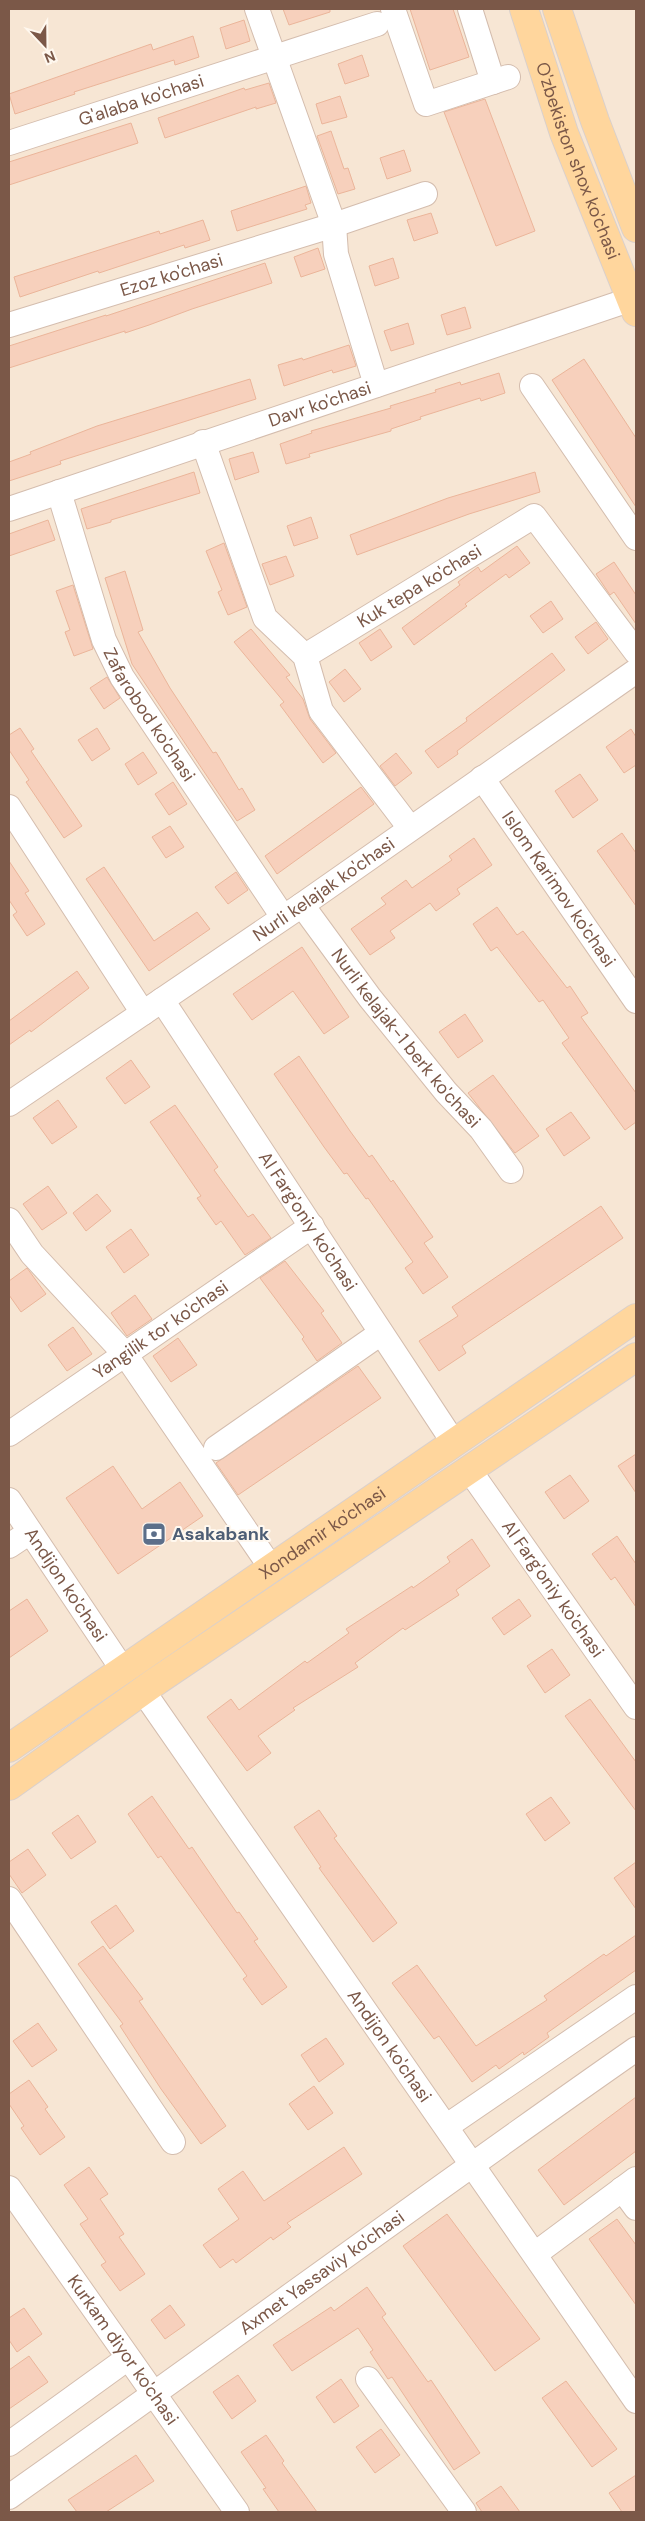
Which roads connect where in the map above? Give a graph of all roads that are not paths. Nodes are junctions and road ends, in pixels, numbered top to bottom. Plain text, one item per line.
1 (256, 9) edge
2 (470, 9) edge
3 (524, 9) edge
4 (557, 9) edge
5 (385, 16) edge
6 (274, 59) junction
7 (9, 143) edge
8 (425, 194) dead end
9 (334, 225) junction
10 (636, 228) edge
11 (633, 306) edge
12 (9, 325) edge
13 (376, 385) junction
14 (532, 386) dead end
15 (203, 442) junction
16 (59, 492) junction
17 (9, 508) edge
18 (636, 538) edge
19 (636, 652) edge
20 (305, 656) junction
21 (636, 671) edge
22 (482, 778) junction
23 (9, 807) edge
24 (410, 828) junction
25 (292, 911) junction
26 (636, 1001) edge
27 (153, 1006) junction
28 (9, 1104) edge
29 (511, 1171) dead end
30 (9, 1220) edge
31 (312, 1226) junction
32 (636, 1318) edge
33 (381, 1332) junction
34 (125, 1354) junction
35 (636, 1357) edge
36 (9, 1434) edge
37 (454, 1443) junction
38 (216, 1448) dead end
39 (470, 1471) junction
40 (9, 1500) edge
41 (30, 1532) junction
42 (9, 1546) edge
43 (272, 1569) junction
44 (124, 1670) junction
45 (143, 1691) junction
46 (636, 1707) edge
47 (9, 1748) edge
48 (9, 1786) edge
49 (9, 1899) edge
50 (636, 1997) edge
51 (636, 2049) edge
52 (447, 2126) junction
53 (172, 2142) dead end
54 (472, 2163) junction
55 (629, 2184) edge
56 (9, 2188) edge
57 (636, 2208) edge
58 (535, 2254) junction
59 (128, 2358) junction
60 (368, 2379) dead end
61 (154, 2395) junction
62 (636, 2401) edge
63 (9, 2444) edge
64 (9, 2498) edge
65 (236, 2512) edge
66 (464, 2512) edge

1 - 6 street
2 - 5 street
3 - 11 main road, O'zbekiston shox ko'chasi
4 - 10 main road, O'zbekiston shox ko'chasi
5 - 6 street, G'alaba ko'chasi
6 - 7 street, G'alaba ko'chasi
6 - 9 street
8 - 9 street, Ezoz ko'chasi
9 - 12 street, Ezoz ko'chasi
9 - 13 street
11 - 13 street, Davr ko'chasi
13 - 15 street, Davr ko'chasi
14 - 18 street
15 - 16 street, Davr ko'chasi
15 - 20 street
16 - 17 street, Davr ko'chasi
16 - 25 street, Zafarobod ko'chasi
19 - 20 street, Kuk tepa ko'chasi
20 - 24 street
21 - 22 street, Nurli kelajak ko'chasi
22 - 24 street, Nurli kelajak ko'chasi
22 - 26 street, Islom Karimov ko'chasi
23 - 27 street, Al Farg'oniy ko'chasi
24 - 25 street, Nurli kelajak ko'chasi
25 - 27 street, Nurli kelajak ko'chasi
25 - 29 street, Nurli kelajak-1 berk ko'chasi
27 - 28 street, Nurli kelajak ko'chasi
27 - 31 street, Al Farg'oniy ko'chasi
30 - 34 street
31 - 33 street, Al Farg'oniy ko'chasi
31 - 34 street, Yangilik tor ko'chasi
32 - 37 main road, Xondamir ko'chasi
33 - 37 street, Al Farg'oniy ko'chasi
33 - 38 street
34 - 36 street, Yangilik tor ko'chasi
34 - 43 street
35 - 39 main road, Xondamir ko'chasi
37 - 43 main road, Xondamir ko'chasi
39 - 45 main road, Xondamir ko'chasi
39 - 46 street, Al Farg'oniy ko'chasi
40 - 41 street, Andijon ko'chasi
41 - 42 street
41 - 44 street, Andijon ko'chasi
43 - 44 main road, Xondamir ko'chasi
44 - 47 main road, Xondamir ko'chasi
45 - 48 main road, Xondamir ko'chasi
45 - 52 street, Andijon ko'chasi
49 - 53 street
50 - 52 street
51 - 54 street, Axmet Yassaviy ko'chasi
52 - 54 street, Andijon ko'chasi
54 - 58 street, Andijon ko'chasi
54 - 61 street, Axmet Yassaviy ko'chasi
55 - 57 street
55 - 58 street
56 - 59 street, Kurkam diyor ko'chasi
58 - 62 street, Andijon ko'chasi
59 - 61 street, Kurkam diyor ko'chasi
59 - 63 street
60 - 66 street
61 - 64 street, Axmet Yassaviy ko'chasi
61 - 65 street, Kurkam diyor ko'chasi

